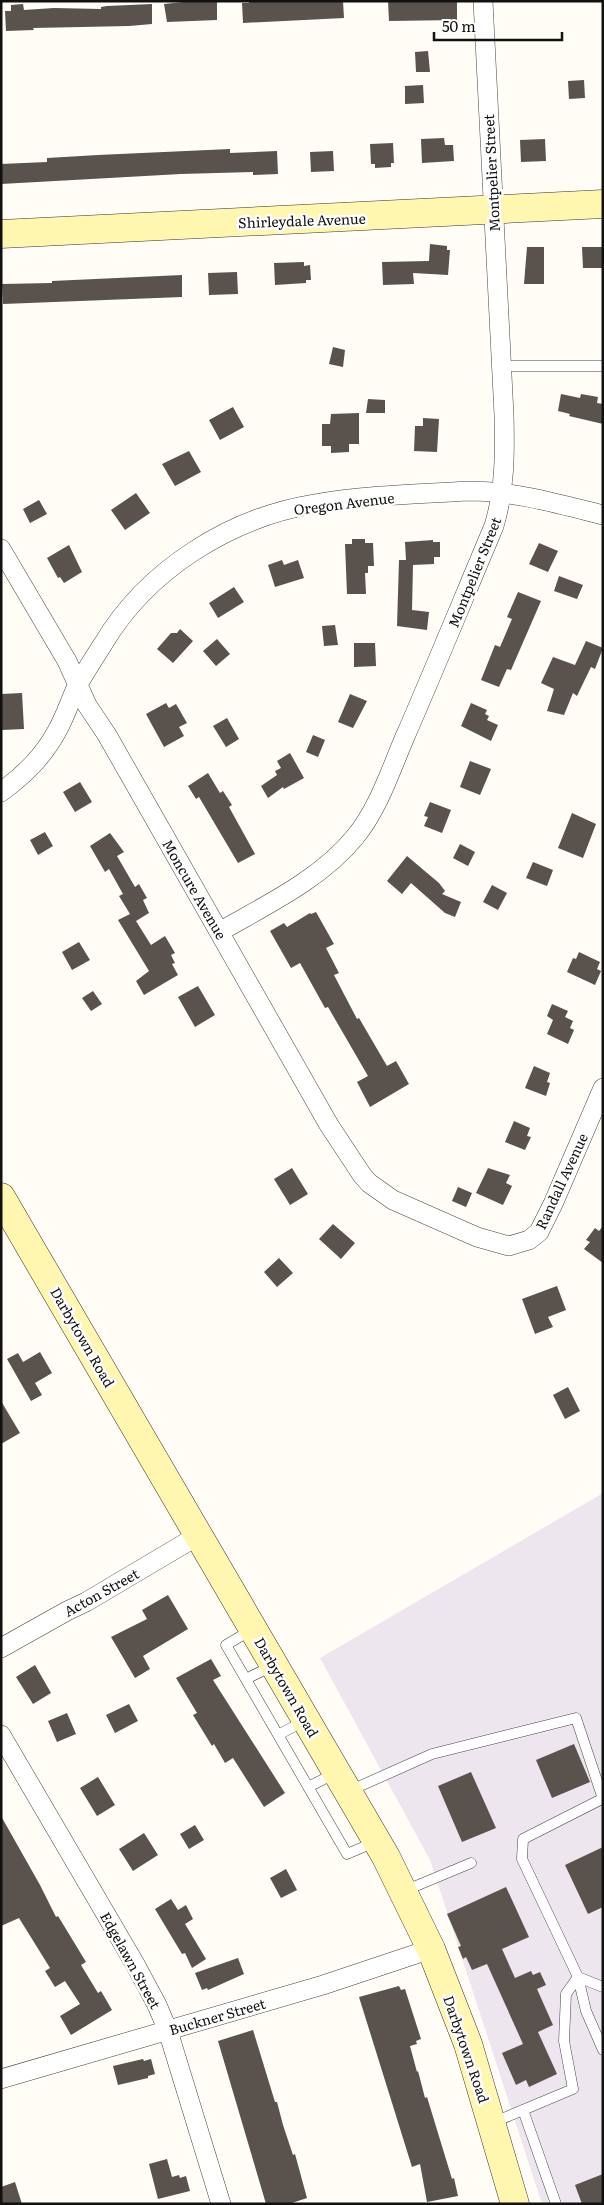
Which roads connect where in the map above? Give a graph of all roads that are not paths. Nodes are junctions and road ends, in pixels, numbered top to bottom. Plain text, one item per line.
1 (483, 1) edge
2 (603, 204) edge
3 (493, 210) junction
4 (1, 234) edge
5 (501, 366) junction
6 (603, 366) edge
7 (502, 493) junction
8 (603, 515) edge
9 (1, 548) edge
10 (78, 686) junction
11 (1, 792) edge
12 (219, 932) junction
13 (603, 1088) edge
14 (1, 1197) edge
15 (412, 1209) joint
16 (199, 1535) junction
17 (253, 1629) junction
18 (1, 1648) edge
19 (274, 1665) junction
20 (246, 1679) junction
21 (306, 1720) junction
22 (278, 1734) junction
23 (1, 1735) edge
24 (342, 1782) junction
25 (308, 1787) junction
26 (603, 1799) edge
27 (376, 1841) junction
28 (471, 1863) dead end
29 (403, 1892) junction
30 (432, 1949) junction
31 (578, 1977) junction
32 (603, 1987) edge
33 (168, 2031) junction
34 (603, 2050) edge
35 (1, 2078) edge
36 (523, 2110) junction
37 (491, 2124) junction
38 (221, 2204) edge
39 (515, 2204) edge
40 (556, 2204) edge

1 - 3 street, Montpelier Street
2 - 3 main road, Shirleydale Avenue
3 - 4 main road, Shirleydale Avenue
3 - 5 street, Montpelier Street
5 - 6 lane
5 - 7 street, Montpelier Street
7 - 8 street, Oregon Avenue
7 - 10 street, Oregon Avenue
7 - 12 street, Montpelier Street
9 - 10 street, Moncure Avenue
10 - 11 street, Oregon Avenue
10 - 12 street, Moncure Avenue
12 - 15 street, Moncure Avenue
13 - 15 street, Randall Avenue
14 - 16 main road, Darbytown Road
16 - 17 main road, Darbytown Road
16 - 18 street, Acton Street
17 - 19 main road, Darbytown Road
17 - 20 lane
19 - 20 lane
19 - 21 main road, Darbytown Road
20 - 22 lane
21 - 22 lane
21 - 24 main road, Darbytown Road
22 - 25 lane
23 - 33 street, Edgelawn Street
24 - 25 lane
24 - 26 lane
24 - 27 main road, Darbytown Road
25 - 27 lane
26 - 31 lane
27 - 29 main road, Darbytown Road
28 - 29 lane
29 - 30 main road, Darbytown Road
30 - 33 street, Buckner Street
30 - 37 main road, Darbytown Road
31 - 32 lane
31 - 34 lane
31 - 36 lane
33 - 35 street, Buckner Street
33 - 38 street, Edgelawn Street
36 - 37 lane
36 - 40 lane
37 - 39 main road, Darbytown Road

